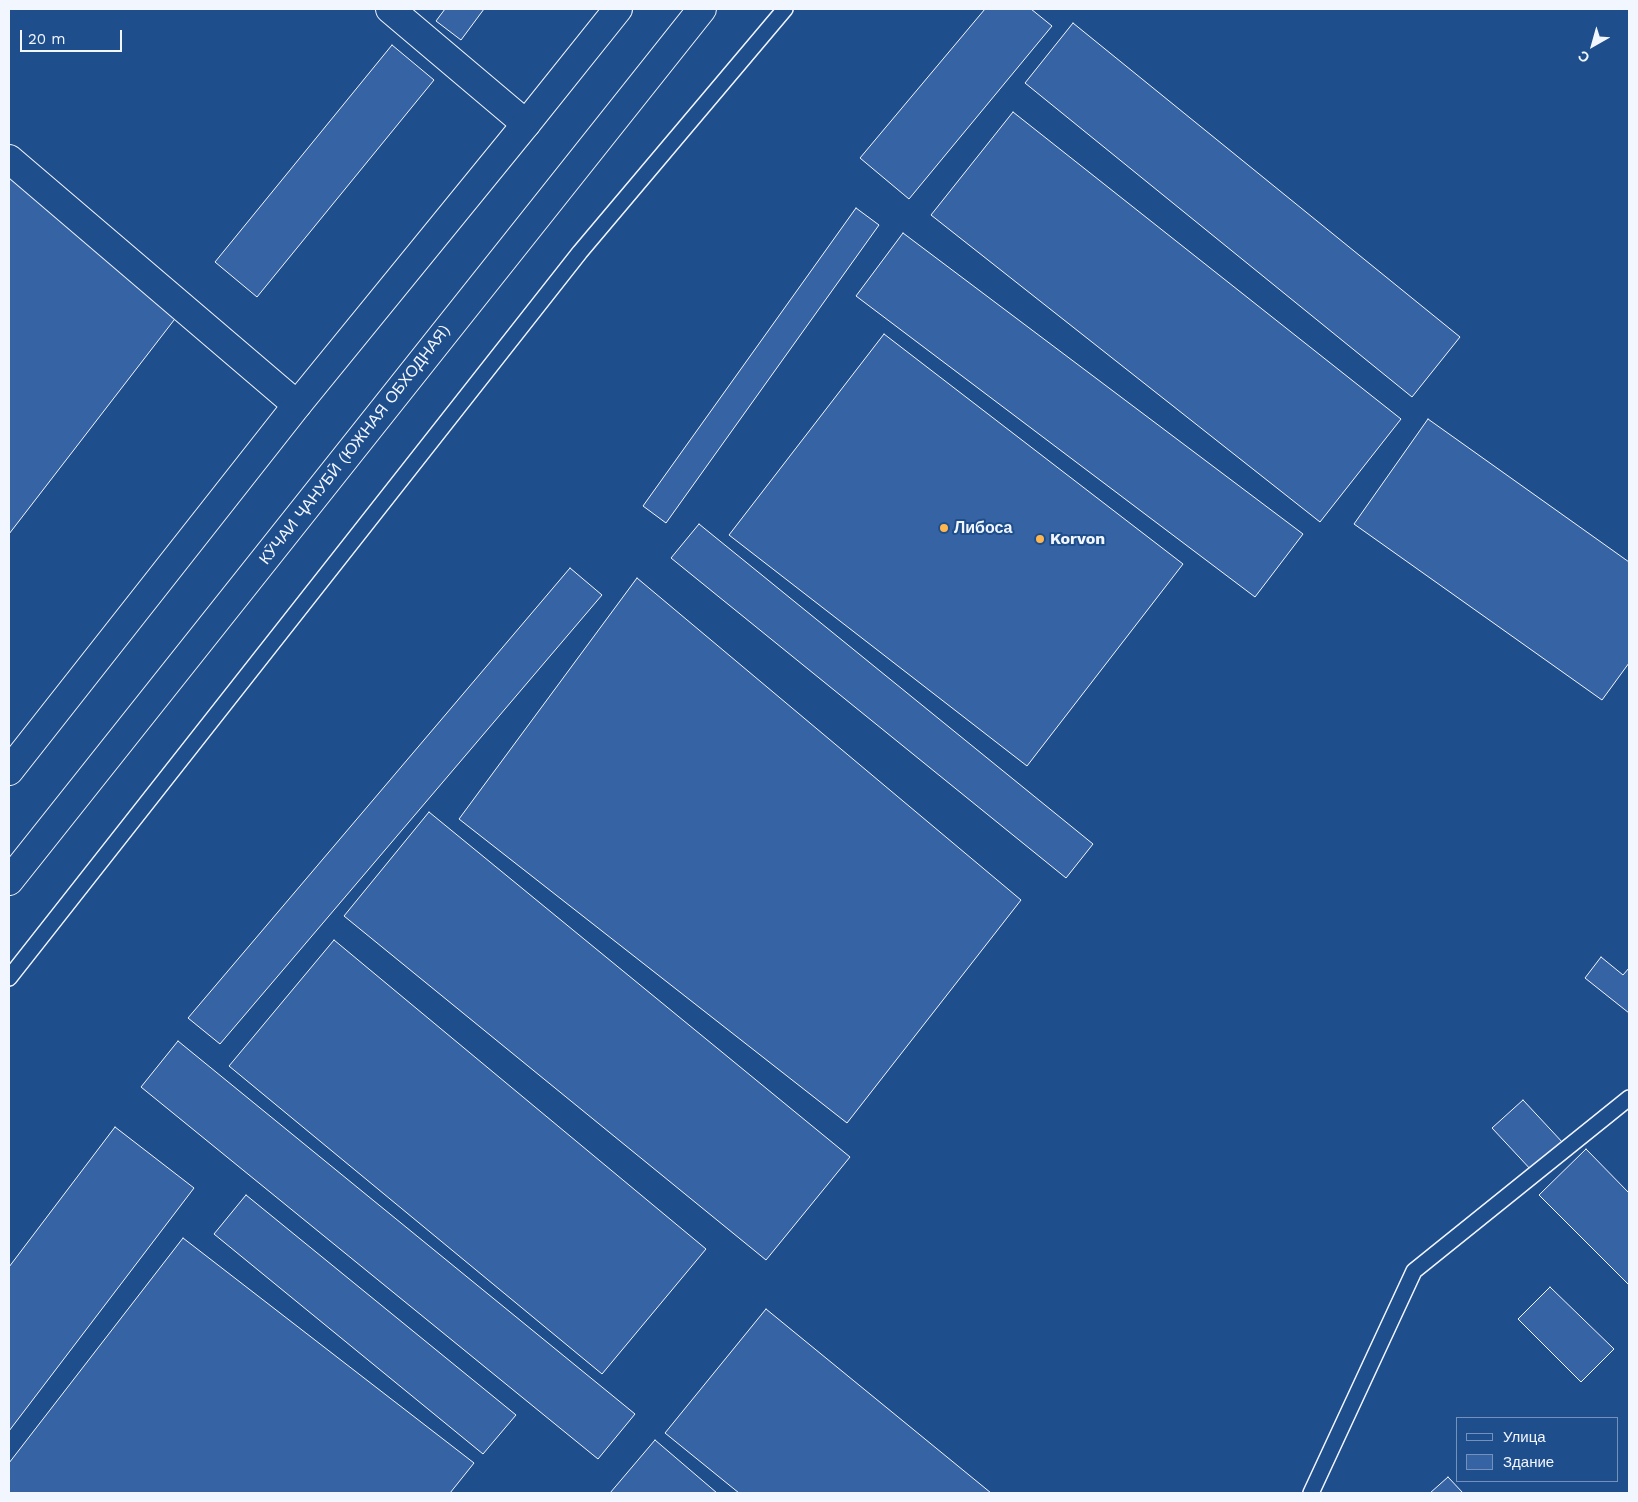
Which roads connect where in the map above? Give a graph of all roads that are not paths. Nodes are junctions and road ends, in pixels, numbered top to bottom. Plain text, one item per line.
1 (390, 9) edge
2 (618, 9) edge
3 (702, 9) edge
4 (785, 9) edge
5 (526, 124) junction
6 (9, 159) edge
7 (297, 405) junction
8 (9, 770) edge
9 (9, 881) edge
10 (9, 978) edge
11 (1629, 1098) edge
12 (1311, 1493) edge

1 - 5 main road
2 - 5 main road
3 - 9 main road, КӮЧАИ ҶАНУБӢ (ЮЖНАЯ ОБХОДНАЯ)
4 - 10 lane
5 - 7 main road
6 - 7 main road
7 - 8 main road
11 - 12 lane

